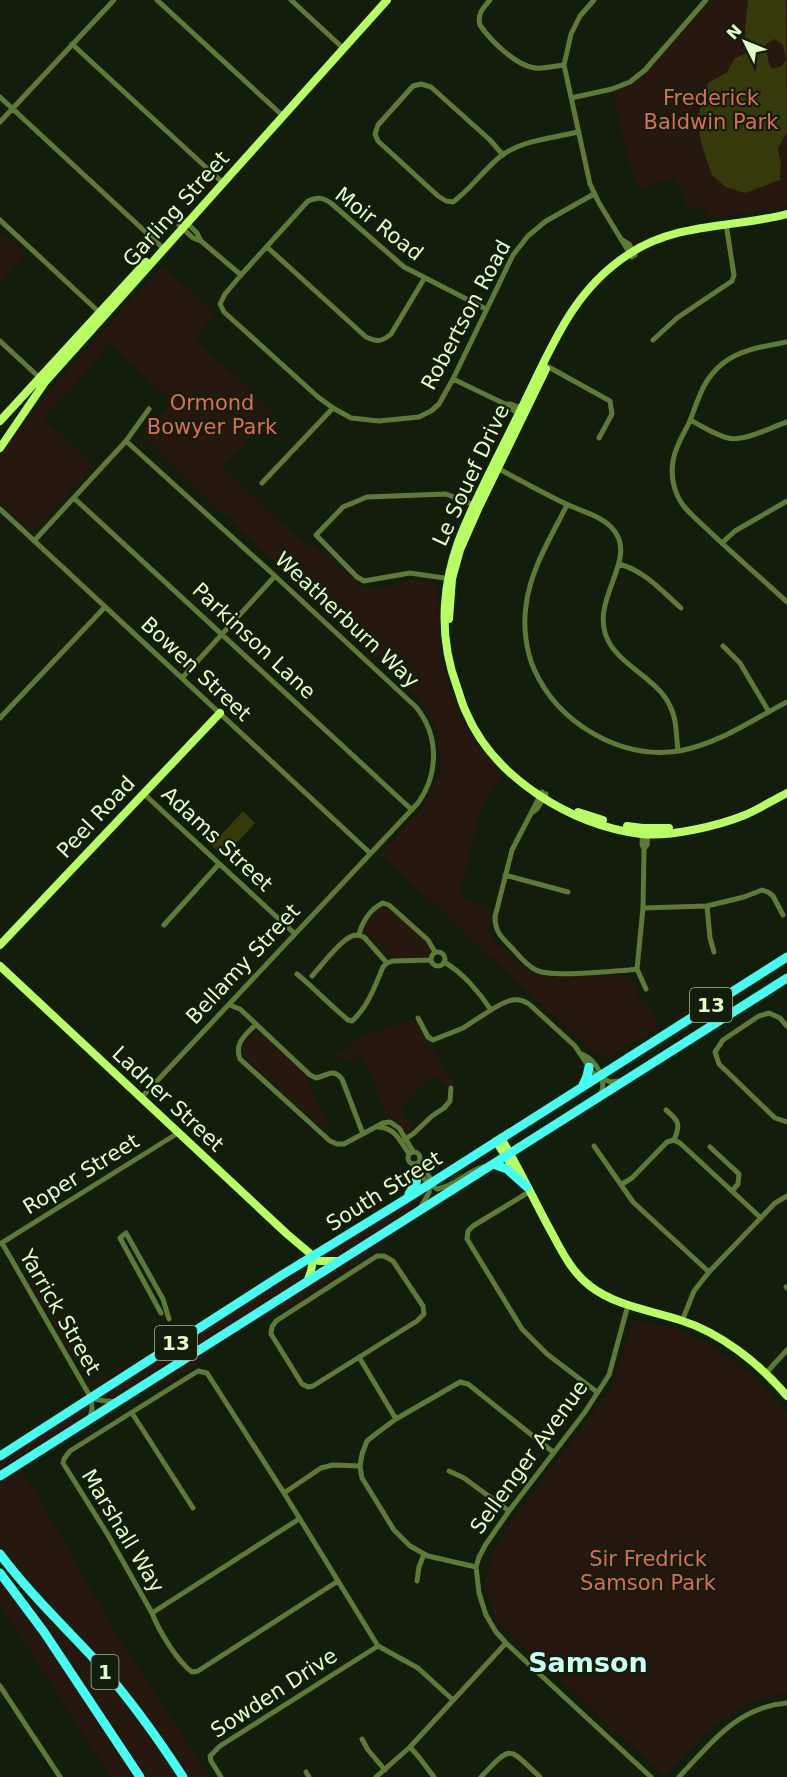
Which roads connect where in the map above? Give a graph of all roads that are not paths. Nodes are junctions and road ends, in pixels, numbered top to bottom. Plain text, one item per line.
1 (114, 0) edge
2 (158, 0) edge
3 (291, 0) edge
4 (382, 0) edge
5 (387, 0) edge
6 (490, 0) edge
7 (594, 0) edge
8 (706, 0) edge
9 (72, 44) junction
10 (342, 47) junction
11 (564, 66) junction
12 (0, 97) edge
13 (572, 98) junction
14 (13, 108) junction
15 (281, 114) junction
16 (0, 122) edge
17 (578, 132) junction
18 (503, 155) junction
19 (221, 181) junction
20 (594, 194) junction
21 (787, 214) edge
22 (787, 219) edge
23 (0, 220) edge
24 (183, 224) junction
25 (726, 226) junction
26 (267, 247) junction
27 (162, 248) junction
28 (632, 254) junction
29 (241, 275) junction
30 (424, 279) junction
31 (220, 304) joint
32 (486, 309) junction
33 (101, 315) junction
34 (653, 340) dead end
35 (0, 341) edge
36 (787, 342) edge
37 (546, 365) junction
38 (453, 379) junction
39 (43, 380) junction
40 (333, 408) junction
41 (149, 409) dead end
42 (523, 412) junction
43 (690, 420) junction
44 (0, 421) edge
45 (787, 422) edge
46 (599, 438) dead end
47 (126, 441) junction
48 (0, 448) edge
49 (495, 467) junction
50 (262, 483) dead end
51 (74, 498) junction
52 (787, 501) edge
53 (567, 505) junction
54 (476, 506) junction
55 (0, 509) edge
56 (34, 541) junction
57 (722, 543) junction
58 (619, 564) junction
59 (275, 576) junction
60 (450, 578) junction
61 (787, 600) edge
62 (105, 607) junction
63 (681, 608) dead end
64 (222, 634) junction
65 (723, 646) dead end
66 (182, 678) junction
67 (787, 702) edge
68 (769, 711) junction
69 (220, 713) junction
70 (0, 718) edge
71 (678, 751) junction
72 (787, 788) edge
73 (143, 793) junction
74 (787, 793) edge
75 (542, 796) junction
76 (412, 810) junction
77 (645, 831) junction
78 (370, 853) junction
79 (219, 864) junction
80 (505, 875) junction
81 (568, 892) dead end
82 (707, 906) junction
83 (643, 908) junction
84 (783, 915) dead end
85 (164, 925) dead end
86 (294, 933) junction
87 (359, 935) junction
88 (0, 945) edge
89 (435, 952) junction
90 (714, 952) dead end
91 (787, 957) edge
92 (431, 960) junction
93 (444, 962) junction
94 (387, 963) junction
95 (0, 966) edge
96 (637, 969) junction
97 (297, 974) dead end
98 (312, 976) dead end
99 (787, 978) edge
100 (646, 989) dead end
101 (232, 1006) dead end
102 (491, 1010) junction
103 (418, 1018) dead end
104 (256, 1024) junction
105 (787, 1026) edge
106 (582, 1054) junction
107 (590, 1067) junction
108 (599, 1076) junction
109 (630, 1077) junction
110 (581, 1087) junction
111 (451, 1088) dead end
112 (141, 1098) junction
113 (598, 1098) junction
114 (666, 1110) dead end
115 (787, 1122) edge
116 (178, 1133) junction
117 (363, 1134) junction
118 (498, 1139) junction
119 (674, 1140) junction
120 (404, 1141) junction
121 (594, 1146) dead end
122 (710, 1147) dead end
123 (411, 1153) junction
124 (508, 1155) junction
125 (493, 1164) junction
126 (417, 1165) junction
127 (430, 1183) junction
128 (622, 1184) junction
129 (528, 1189) junction
130 (732, 1191) junction
131 (787, 1196) edge
132 (406, 1199) junction
133 (761, 1218) junction
134 (406, 1219) junction
135 (1, 1243) edge
136 (314, 1256) junction
137 (340, 1261) junction
138 (709, 1272) junction
139 (307, 1282) junction
140 (628, 1305) junction
141 (161, 1313) dead end
142 (169, 1319) dead end
143 (682, 1320) junction
144 (787, 1350) edge
145 (359, 1357) junction
146 (766, 1373) junction
147 (597, 1392) junction
148 (787, 1396) edge
149 (91, 1398) junction
150 (118, 1402) junction
151 (132, 1413) junction
152 (396, 1419) junction
153 (89, 1420) junction
154 (553, 1452) junction
155 (0, 1456) edge
156 (360, 1466) junction
157 (449, 1471) dead end
158 (0, 1476) edge
159 (284, 1493) junction
160 (193, 1508) dead end
161 (509, 1511) junction
162 (300, 1519) junction
163 (0, 1554) edge
164 (424, 1554) junction
165 (476, 1567) junction
166 (0, 1573) edge
167 (338, 1581) junction
168 (417, 1581) dead end
169 (152, 1613) junction
170 (506, 1643) junction
171 (378, 1646) junction
172 (0, 1686) edge
173 (453, 1700) junction
174 (787, 1703) edge
175 (362, 1739) dead end
176 (410, 1747) junction
177 (385, 1770) junction
178 (60, 1777) edge
179 (140, 1777) edge
180 (183, 1777) edge
181 (221, 1777) edge
182 (376, 1777) edge
183 (434, 1777) edge
184 (481, 1777) edge
185 (540, 1777) edge
186 (651, 1777) edge
187 (679, 1777) edge

1 - 9 street
2 - 15 street
3 - 10 street
4 - 10 street, Garling Street
5 - 10 street, Garling Street
6 - 11 street
7 - 11 street
8 - 13 street
9 - 14 street
9 - 19 street
10 - 15 street, Garling Street
11 - 13 street
12 - 14 street
13 - 17 street
14 - 16 street
14 - 27 street
15 - 19 street, Garling Street
17 - 18 street
17 - 20 street
18 - 18 street
19 - 24 street, Garling Street
20 - 28 street
20 - 32 street, Robertson Road
21 - 25 street, Le Souef Drive
22 - 25 street, Le Souef Drive
23 - 33 street
24 - 27 street, Garling Street
24 - 29 street
25 - 28 street, Le Souef Drive
25 - 34 street
26 - 29 street, Moir Road
26 - 30 street, Moir Road
26 - 30 street
27 - 33 street, Garling Street
28 - 37 street, Le Souef Drive
29 - 31 street, Moir Road
30 - 32 street, Moir Road
31 - 40 street, Robertson Road
32 - 38 street, Robertson Road
33 - 39 street, Garling Street
35 - 39 street
36 - 43 street
37 - 42 street, Le Souef Drive
37 - 46 street
38 - 40 street, Robertson Road
38 - 42 street
39 - 44 street, Garling Street
39 - 48 street, Garling Street
40 - 50 street
41 - 47 street
42 - 49 street, Le Souef Drive
43 - 45 street
43 - 57 street
47 - 51 street
47 - 59 street, Weatherburn Way
49 - 53 street
49 - 54 street, Le Souef Drive
51 - 56 street
51 - 64 street, Parkinson Lane
52 - 57 street
53 - 58 street
53 - 71 street
54 - 60 street, Le Souef Drive
54 - 60 street
55 - 56 street, Bowen Street
56 - 62 street, Bowen Street
57 - 61 street
58 - 63 street
58 - 71 street
59 - 64 street
59 - 76 street, Weatherburn Way
60 - 75 street, Le Souef Drive
62 - 66 street, Bowen Street
62 - 70 street
64 - 66 street
64 - 76 street, Parkinson Lane
65 - 68 street
66 - 69 street, Bowen Street
67 - 68 street
68 - 71 street
69 - 73 street, Peel Road
69 - 78 street, Bowen Street
72 - 77 street, Le Souef Drive
73 - 79 street, Adams Street
73 - 88 street, Peel Road
74 - 77 street, Le Souef Drive
75 - 77 street, Le Souef Drive
75 - 80 street
76 - 78 street, Weatherburn Way
77 - 83 street
78 - 86 street, Bellamy Street
79 - 85 street
79 - 86 street, Adams Street
80 - 81 street
80 - 96 street
82 - 83 street
82 - 84 street
82 - 90 street
83 - 96 street
86 - 112 street, Bellamy Street
87 - 89 street
87 - 94 street
87 - 98 street
89 - 92 street
89 - 93 street
91 - 108 highway, South Street / 13
92 - 93 street
92 - 94 street
93 - 102 street
94 - 97 street
95 - 112 street, Ladner Street
96 - 100 street
99 - 109 highway, South Street / 13
101 - 104 street
102 - 103 street
102 - 106 street
104 - 117 street
104 - 117 street
105 - 115 street
106 - 107 street
106 - 108 street
107 - 108 street
107 - 110 highway
108 - 109 street
108 - 110 highway, South Street / 13
108 - 113 street
109 - 113 highway, South Street / 13
110 - 118 highway, South Street / 13
111 - 120 street
112 - 116 street, Ladner Street
113 - 124 highway, South Street / 13
114 - 119 street
116 - 135 street, Roper Street
116 - 136 street, Ladner Street
117 - 120 street
118 - 124 street
118 - 127 highway, South Street / 13
119 - 128 street
119 - 130 street
120 - 123 street
121 - 128 street
122 - 130 street
123 - 126 street
123 - 126 street
124 - 125 highway, South Street / 13
124 - 129 street
125 - 127 street
125 - 129 highway
125 - 134 highway, South Street / 13
126 - 127 street
126 - 132 highway
127 - 132 highway, South Street / 13
127 - 134 street
128 - 138 street
129 - 140 street
129 - 147 street
130 - 133 street
131 - 133 street
132 - 136 highway, South Street / 13
133 - 138 street
134 - 137 highway, South Street / 13
135 - 149 street, Yarrick Street
136 - 137 street, Ladner Street
136 - 139 street
136 - 149 highway, South Street / 13
137 - 139 highway, South Street / 13
138 - 143 street
139 - 150 highway, South Street / 13
140 - 143 street
140 - 147 street, Sellenger Avenue
141 - 142 street
143 - 146 street
144 - 146 street
145 - 145 street
145 - 152 street
146 - 148 street
147 - 154 street, Sellenger Avenue
149 - 150 street, Yarrick Street
149 - 153 street, Yarrick Street
149 - 155 highway, South Street / 13
150 - 153 highway, South Street / 13
151 - 159 street, Marshall Way
151 - 160 street
151 - 169 street, Marshall Way
152 - 154 street
152 - 156 street
153 - 158 highway, South Street / 13
154 - 161 street, Sellenger Avenue
156 - 159 street
156 - 164 street
157 - 161 street
159 - 162 street, Marshall Way
161 - 165 street, Sellenger Avenue
162 - 167 street, Marshall Way
162 - 169 street
163 - 180 highway, 1
164 - 165 street
164 - 168 street
165 - 170 street, Sellenger Avenue
166 - 179 highway, 1
167 - 169 street, Marshall Way
167 - 171 street, Marshall Way
170 - 173 street
170 - 186 street, Sellenger Avenue
171 - 173 street, Marshall Way
171 - 181 street, Sowden Drive
172 - 178 street
173 - 176 street
174 - 187 street
175 - 177 street
176 - 177 street
176 - 183 street
177 - 182 street
184 - 185 street

